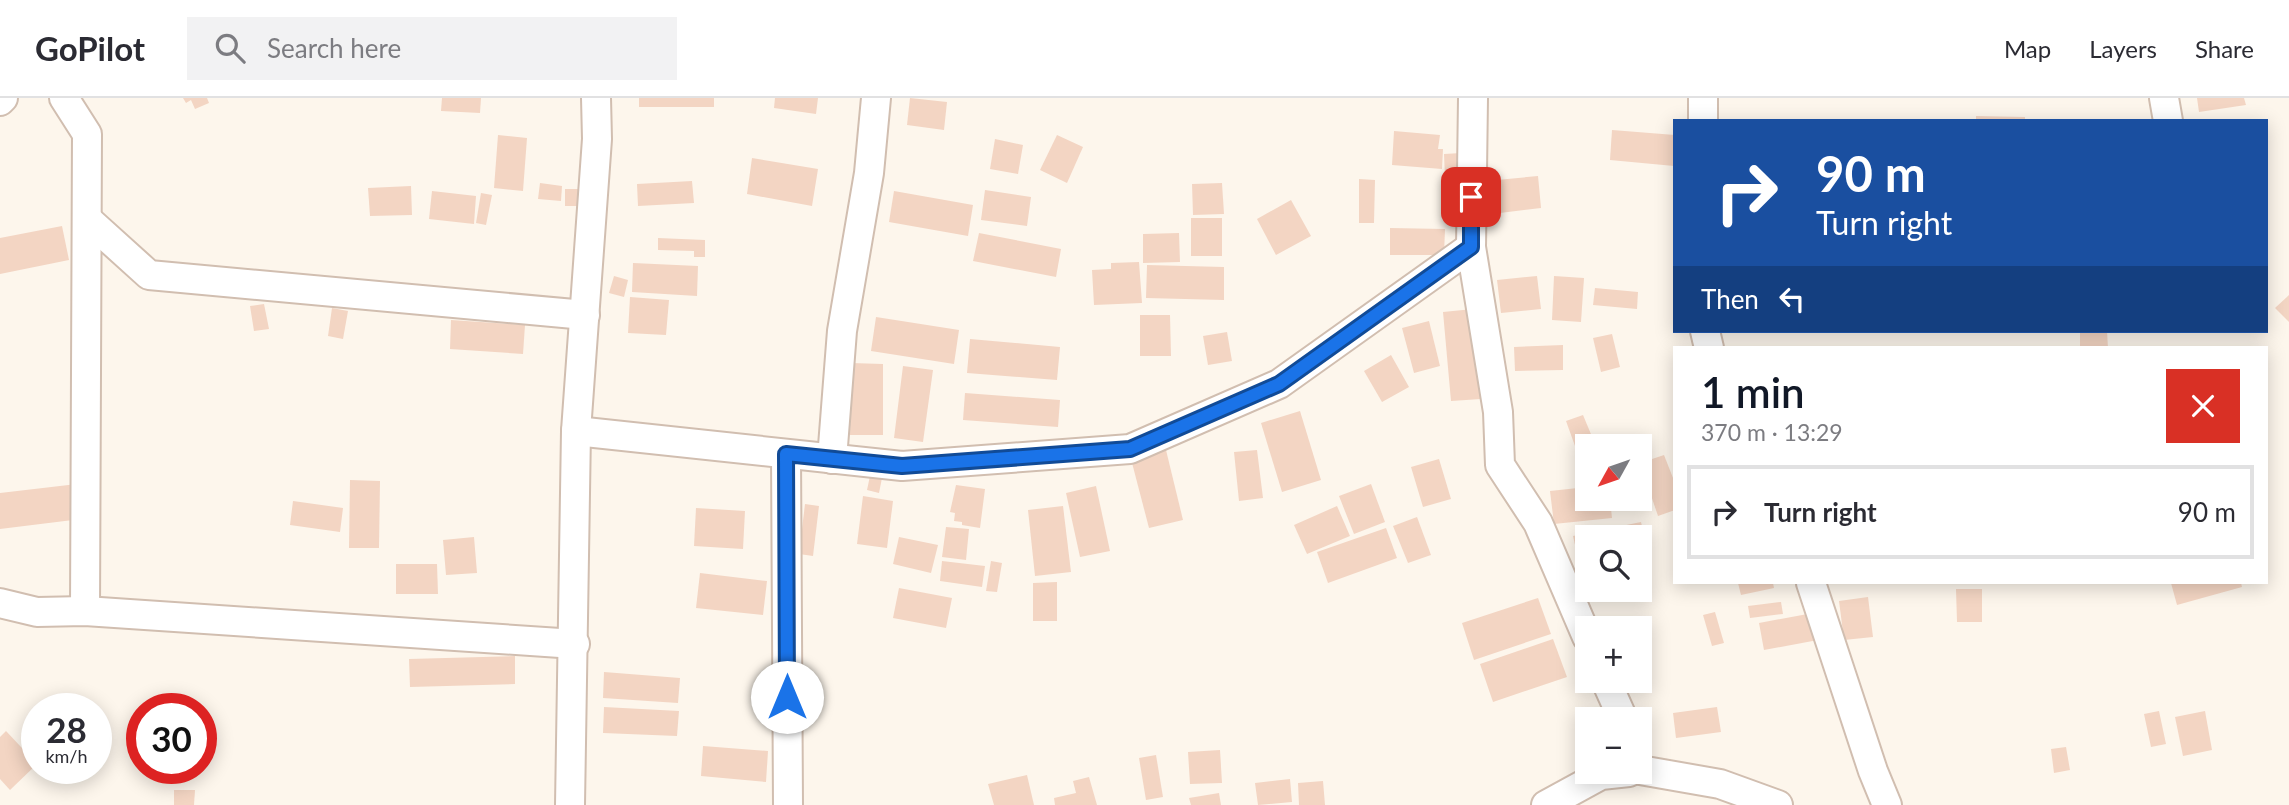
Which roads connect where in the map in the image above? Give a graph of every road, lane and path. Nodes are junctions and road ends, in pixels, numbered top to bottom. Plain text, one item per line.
1 (64, 98) edge
2 (596, 98) edge
3 (876, 98) edge
4 (1473, 98) edge
5 (1703, 98) edge
6 (2164, 98) edge
7 (1703, 119) edge
8 (2168, 119) edge
9 (87, 219) junction
10 (1471, 247) junction
11 (584, 315) junction
12 (576, 431) junction
13 (786, 454) junction
14 (832, 459) junction
15 (1811, 584) edge
16 (0, 603) edge
17 (85, 611) junction
18 (1578, 616) edge
19 (575, 644) junction
20 (1652, 771) edge
21 (1584, 784) edge
22 (570, 805) edge
23 (788, 805) edge
24 (1546, 805) edge
25 (1778, 805) edge
26 (1887, 805) edge

1 - 9 street
2 - 11 street
3 - 14 street
4 - 10 street
5 - 7 street
6 - 8 street
9 - 11 street
9 - 17 street
10 - 14 street
10 - 18 street
11 - 12 street
12 - 13 street
12 - 19 street
13 - 14 street
13 - 23 street
15 - 26 street
16 - 17 street
17 - 19 street
19 - 22 street
20 - 25 street
21 - 24 street

